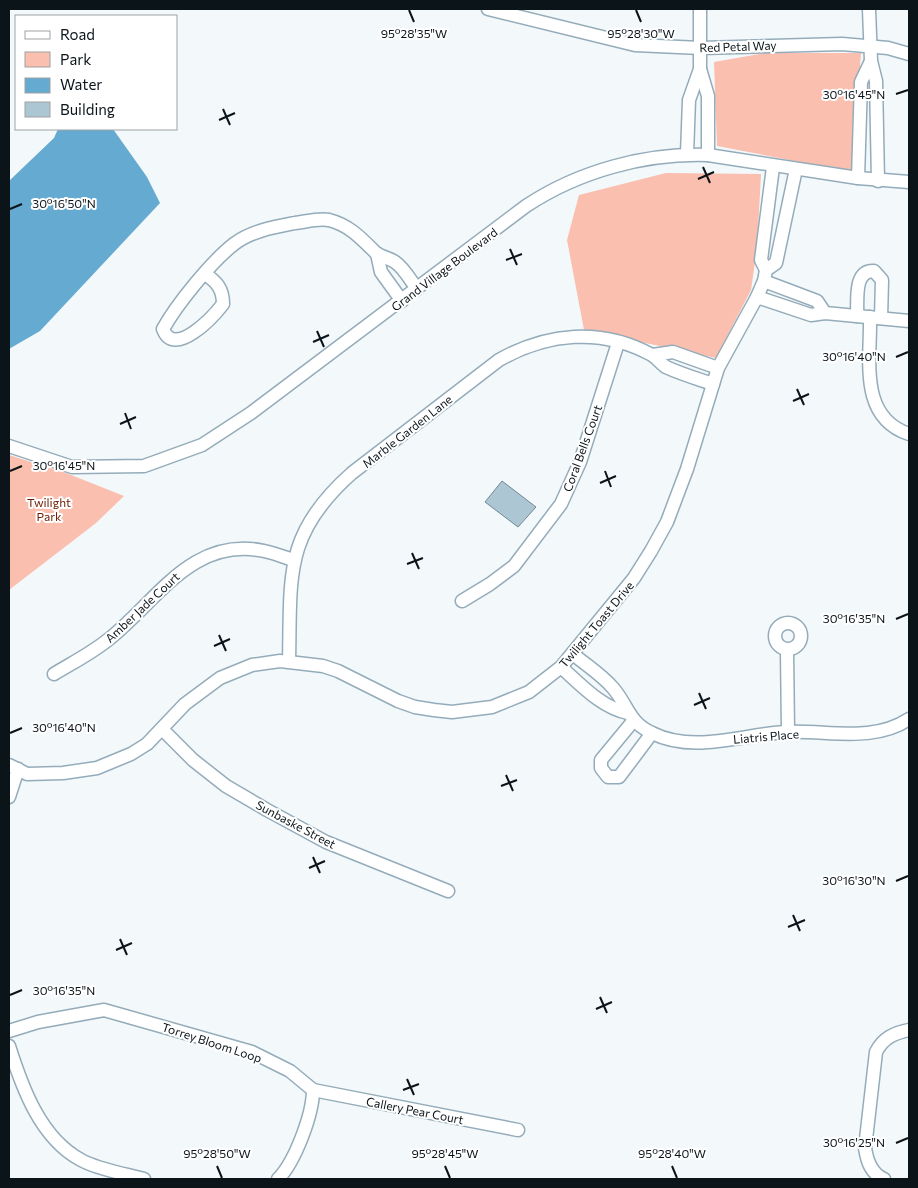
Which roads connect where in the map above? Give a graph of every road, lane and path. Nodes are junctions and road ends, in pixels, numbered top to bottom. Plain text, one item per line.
1 (488, 9) edge
2 (700, 9) edge
3 (869, 9) edge
4 (521, 12) edge
5 (870, 46) junction
6 (701, 48) junction
7 (909, 54) edge
8 (871, 61) junction
9 (700, 69) junction
10 (687, 154) junction
11 (708, 155) junction
12 (773, 167) junction
13 (796, 170) junction
14 (858, 178) junction
15 (878, 181) junction
16 (909, 182) edge
17 (377, 254) junction
18 (205, 274) junction
19 (765, 276) junction
20 (417, 289) junction
21 (757, 297) junction
22 (402, 301) junction
23 (825, 313) junction
24 (869, 317) junction
25 (909, 320) edge
26 (618, 343) junction
27 (653, 355) junction
28 (718, 368) junction
29 (713, 384) junction
30 (909, 434) edge
31 (9, 446) edge
32 (293, 560) junction
33 (462, 601) dead end
34 (787, 650) dead end
35 (573, 654) junction
36 (289, 661) junction
37 (561, 667) junction
38 (54, 674) dead end
39 (631, 717) junction
40 (909, 719) edge
41 (162, 729) junction
42 (788, 732) junction
43 (652, 733) junction
44 (13, 767) edge
45 (9, 797) edge
46 (448, 891) dead end
47 (909, 1030) edge
48 (9, 1031) edge
49 (9, 1046) edge
50 (313, 1090) junction
51 (518, 1130) dead end
52 (144, 1179) edge
53 (278, 1179) edge
54 (884, 1179) edge

1 - 4 street, Red Petal Way
2 - 6 street
3 - 5 street
4 - 6 street, Red Petal Way
5 - 6 street, Red Petal Way
5 - 7 street, Red Petal Way
5 - 8 street
6 - 9 street
8 - 14 street
8 - 15 street
9 - 10 street
9 - 11 street
10 - 11 street, Grand Village Boulevard
10 - 20 street, Grand Village Boulevard
11 - 12 street, Grand Village Boulevard
12 - 13 street, Grand Village Boulevard
12 - 19 street
13 - 14 street, Grand Village Boulevard
13 - 19 street, Twilight Toast Drive
14 - 15 street, Grand Village Boulevard
15 - 16 street, Grand Village Boulevard
17 - 18 street
17 - 20 street
17 - 22 street
18 - 18 street
19 - 21 street, Twilight Toast Drive
19 - 23 street
20 - 22 street, Grand Village Boulevard
21 - 23 street
21 - 28 street, Twilight Toast Drive
22 - 31 street, Grand Village Boulevard
23 - 24 street
24 - 25 street
24 - 30 street
26 - 27 street, Marble Garden Lane
26 - 32 street, Marble Garden Lane
26 - 33 street, Coral Bells Court
27 - 28 street, Marble Garden Lane
27 - 29 street, Marble Garden Lane
28 - 29 street, Twilight Toast Drive
29 - 35 street, Twilight Toast Drive
32 - 36 street, Marble Garden Lane
32 - 38 street, Amber Jade Court
34 - 42 street
35 - 37 street, Twilight Toast Drive
35 - 39 street, Liatris Place
36 - 37 street, Twilight Toast Drive
36 - 41 street, Twilight Toast Drive
37 - 39 street, Liatris Place
39 - 43 street, Liatris Place
39 - 43 street
40 - 42 street, Liatris Place
41 - 44 street, Twilight Toast Drive
41 - 46 street, Sunbaske Street
42 - 43 street, Liatris Place
44 - 45 street
47 - 54 street
48 - 50 street, Torrey Bloom Loop
49 - 52 street
50 - 51 street, Callery Pear Court
50 - 53 street

